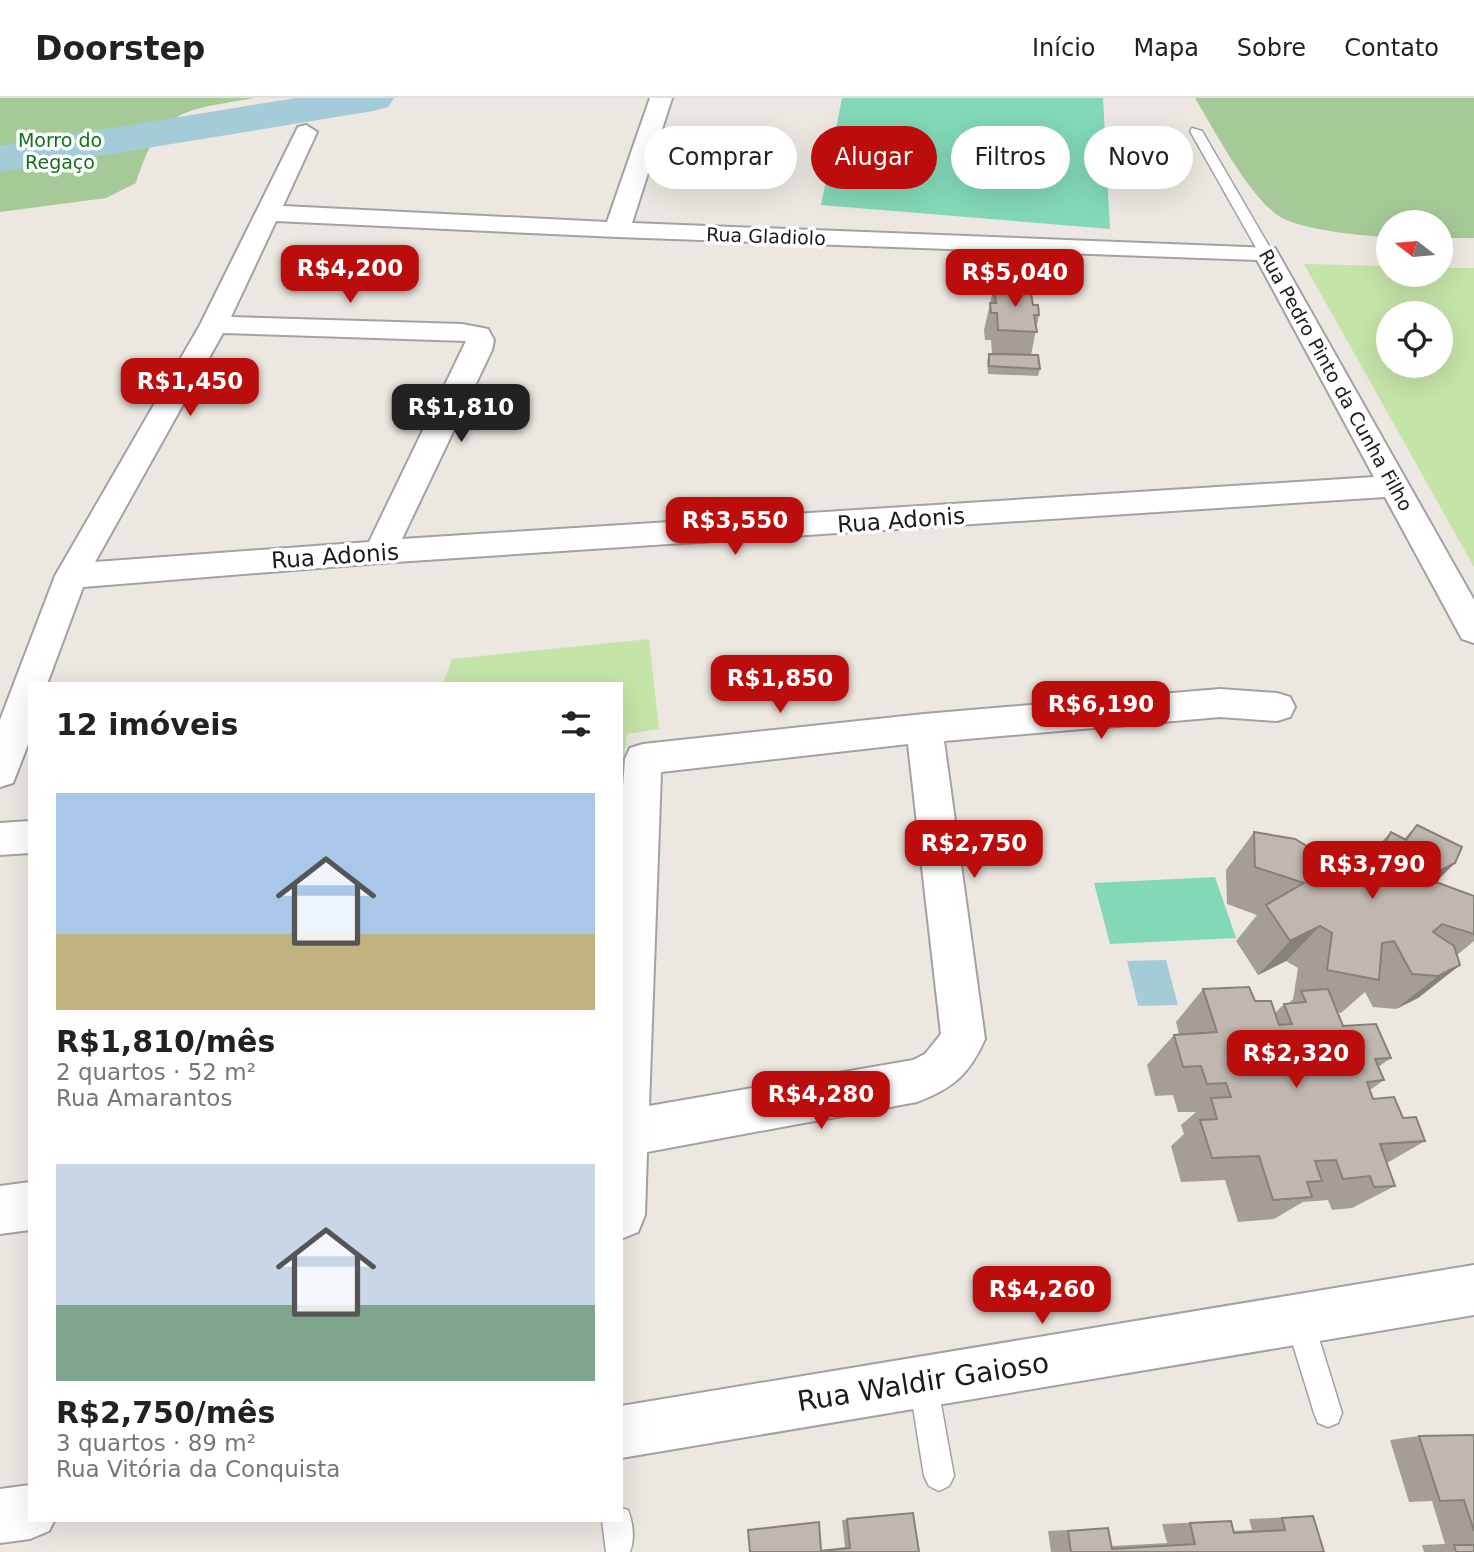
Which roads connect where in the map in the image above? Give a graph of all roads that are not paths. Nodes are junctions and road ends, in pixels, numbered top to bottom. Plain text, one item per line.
1 (661, 98) edge
2 (1196, 131) dead end
3 (306, 132) dead end
4 (266, 213) junction
5 (617, 230) junction
6 (1266, 253) junction
7 (214, 326) junction
8 (1395, 486) junction
9 (380, 552) junction
10 (71, 576) junction
11 (1474, 630) edge
12 (22, 689) edge
13 (1277, 707) dead end
14 (924, 728) junction
15 (0, 772) edge
16 (28, 837) edge
17 (0, 839) edge
18 (625, 1133) junction
19 (623, 1174) edge
20 (28, 1206) edge
21 (0, 1210) edge
22 (1474, 1290) edge
23 (1299, 1319) junction
24 (923, 1382) junction
25 (1328, 1413) dead end
26 (623, 1432) edge
27 (939, 1476) dead end
28 (28, 1512) edge
29 (0, 1516) edge

1 - 5 street
2 - 6 lane, Rua Pedro Pinto da Cunha Filho
3 - 4 street
4 - 5 street, Rua Gladiolo
4 - 7 street
5 - 6 street, Rua Gladiolo
6 - 8 street, Rua Pedro Pinto da Cunha Filho
7 - 9 street
7 - 10 street
8 - 9 street, Rua Adonis
8 - 11 street, Rua Pedro Pinto da Cunha Filho
9 - 10 street, Rua Adonis
10 - 12 street
12 - 15 street
13 - 14 street
14 - 18 street
14 - 18 street
16 - 17 street
18 - 19 street
20 - 21 street
22 - 23 street, Rua Waldir Gaioso
23 - 24 street, Rua Waldir Gaioso
23 - 25 lane
24 - 26 street, Rua Waldir Gaioso
24 - 27 lane
28 - 29 street

